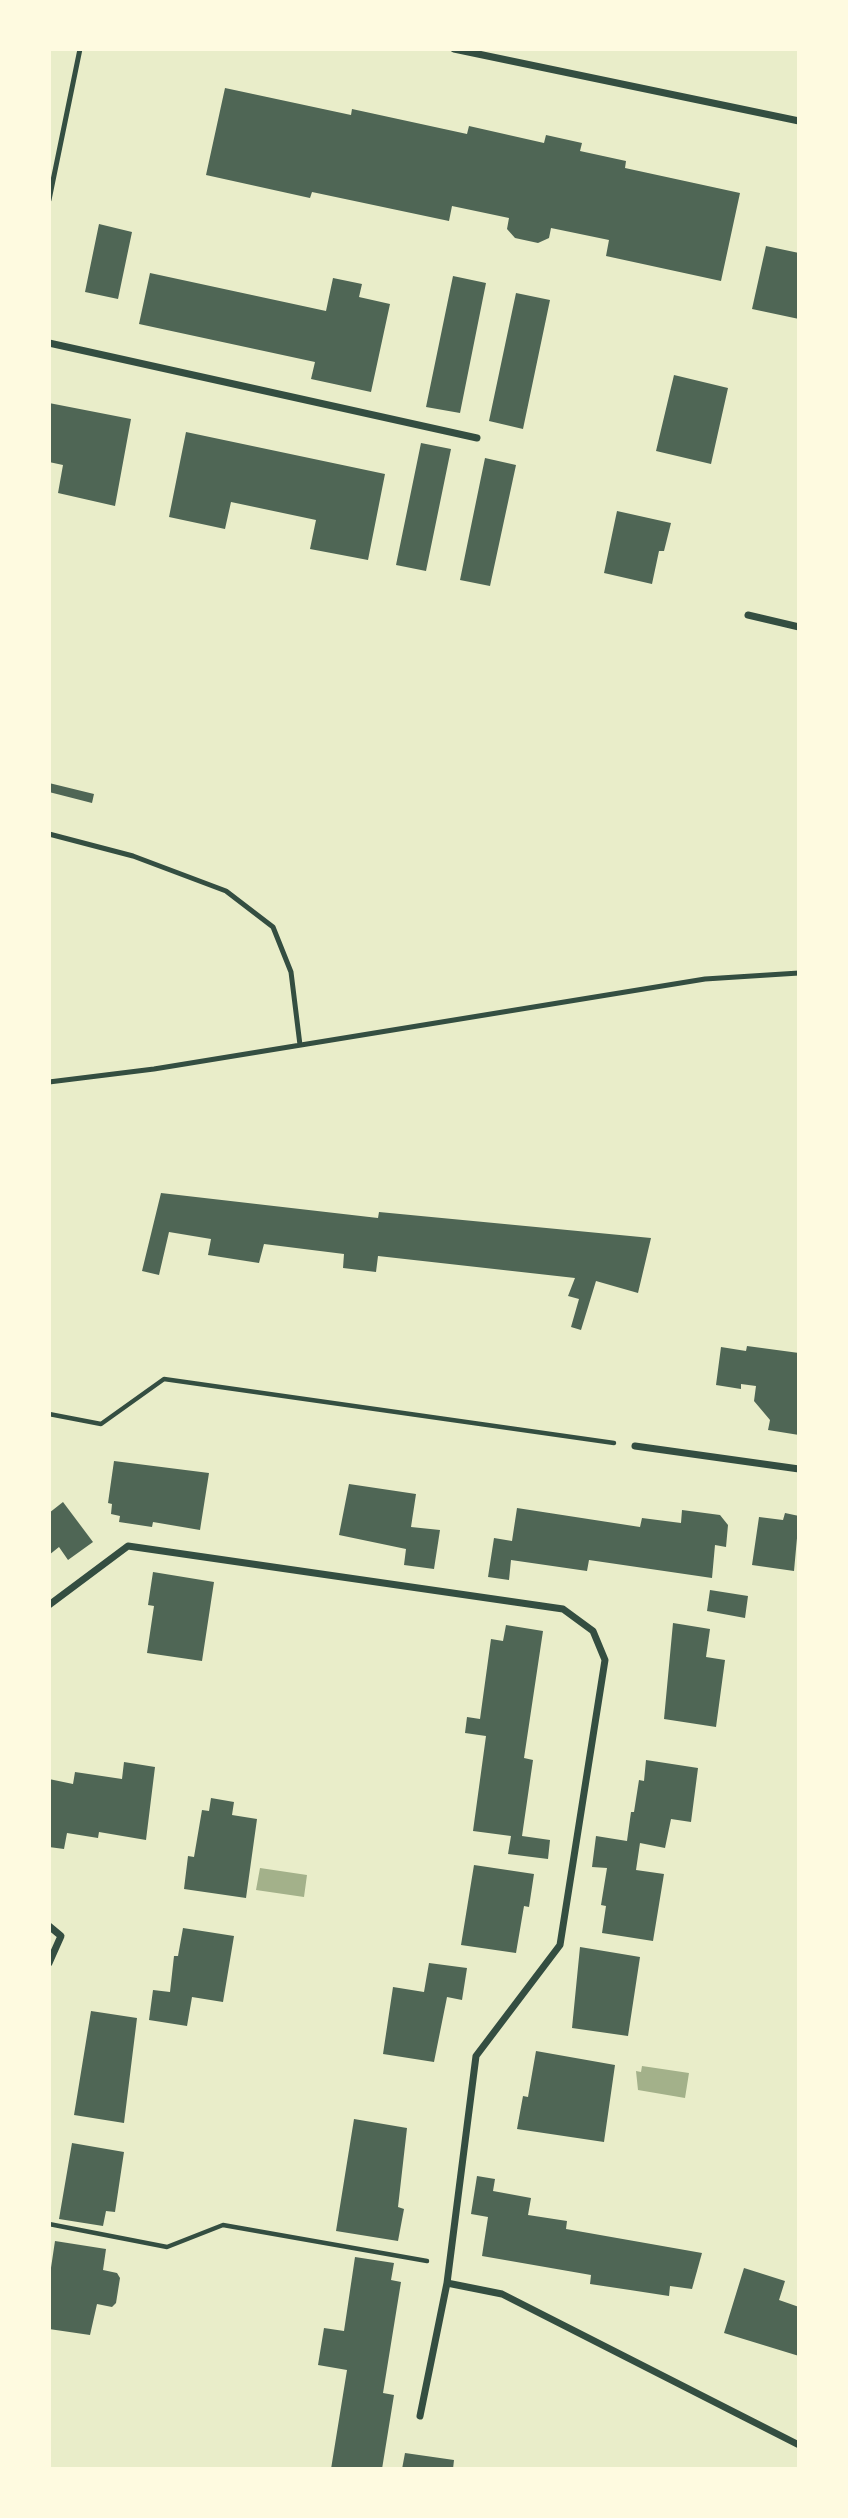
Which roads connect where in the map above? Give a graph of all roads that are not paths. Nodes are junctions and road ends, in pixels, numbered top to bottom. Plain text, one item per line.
1 (80, 49) edge
2 (454, 49) edge
3 (799, 121) edge
4 (49, 200) edge
5 (49, 343) edge
6 (477, 438) dead end
7 (748, 615) dead end
8 (799, 627) edge
9 (49, 834) edge
10 (799, 974) edge
11 (300, 1045) junction
12 (49, 1082) edge
13 (635, 1446) road end
14 (799, 1469) edge
15 (49, 1605) edge
16 (49, 1926) edge
17 (49, 1963) edge
18 (447, 2283) junction
19 (420, 2416) dead end
20 (799, 2445) edge

1 - 4 lane
2 - 3 street
5 - 6 street
7 - 8 street
9 - 11 lane
10 - 11 lane
11 - 12 lane
13 - 14 street
15 - 18 street
16 - 17 street
18 - 19 street
18 - 20 street

